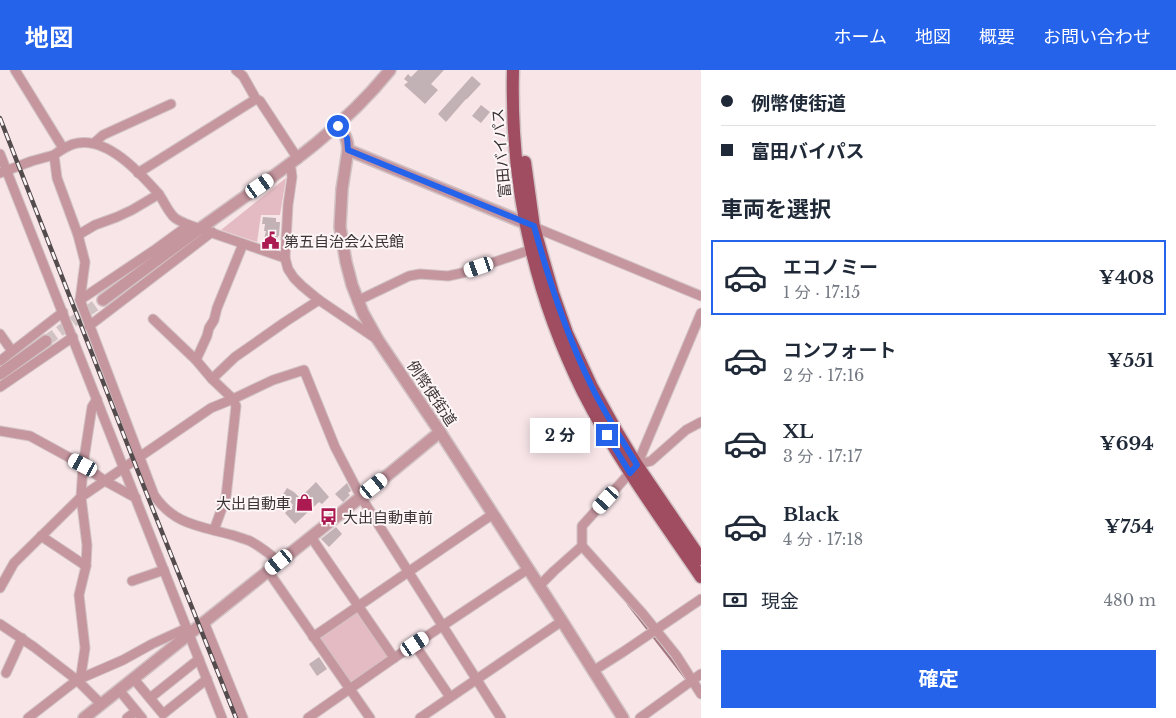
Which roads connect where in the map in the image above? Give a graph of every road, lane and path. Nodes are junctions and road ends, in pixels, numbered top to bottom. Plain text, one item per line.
1 (15, 70) edge
2 (236, 70) edge
3 (390, 70) edge
4 (513, 70) edge
5 (522, 70) edge
6 (256, 99) junction
7 (171, 104) dead end
8 (338, 126) junction
9 (94, 144) junction
10 (63, 148) junction
11 (348, 150) junction
12 (0, 154) edge
13 (54, 155) junction
14 (294, 162) junction
15 (3, 171) edge
16 (138, 173) junction
17 (158, 194) junction
18 (529, 225) junction
19 (194, 227) junction
20 (212, 232) junction
21 (78, 236) junction
22 (243, 244) junction
23 (530, 250) junction
24 (285, 258) junction
25 (701, 296) edge
26 (80, 300) junction
27 (102, 300) tunnel mouth
28 (319, 300) junction
29 (357, 301) junction
30 (63, 312) junction
31 (701, 313) edge
32 (153, 319) dead end
33 (89, 326) junction
34 (0, 334) edge
35 (73, 337) junction
36 (378, 340) junction
37 (46, 341) tunnel mouth
38 (12, 351) junction
39 (196, 360) junction
40 (0, 361) edge
41 (0, 374) edge
42 (212, 379) junction
43 (0, 388) edge
44 (97, 398) junction
45 (233, 399) junction
46 (701, 422) edge
47 (0, 431) edge
48 (440, 432) junction
49 (139, 458) junction
50 (83, 465) junction
51 (124, 468) junction
52 (634, 469) junction
53 (105, 480) junction
54 (81, 497) junction
55 (360, 497) junction
56 (136, 498) junction
57 (493, 514) junction
58 (214, 530) junction
59 (41, 536) junction
60 (311, 537) junction
61 (582, 546) junction
62 (701, 559) edge
63 (279, 562) junction
64 (86, 566) junction
65 (528, 569) junction
66 (164, 570) junction
67 (268, 571) junction
68 (409, 572) junction
69 (701, 577) edge
70 (132, 581) dead end
71 (539, 586) junction
72 (0, 588) edge
73 (701, 599) edge
74 (359, 606) junction
75 (562, 621) junction
76 (204, 622) junction
77 (443, 626) junction
78 (1, 628) edge
79 (655, 630) junction
80 (188, 631) junction
81 (313, 637) junction
82 (22, 638) junction
83 (415, 644) junction
84 (394, 658) junction
85 (199, 659) junction
86 (593, 671) junction
87 (6, 673) dead end
88 (701, 674) edge
89 (133, 678) junction
90 (207, 679) junction
91 (476, 679) junction
92 (78, 680) junction
93 (692, 681) junction
94 (119, 690) junction
95 (350, 690) junction
96 (701, 694) edge
97 (450, 697) junction
98 (150, 698) junction
99 (101, 704) junction
100 (139, 714) edge
101 (28, 718) edge
102 (84, 718) edge
103 (127, 718) edge
104 (222, 718) edge
105 (242, 718) edge
106 (308, 718) edge
107 (370, 718) edge
108 (420, 718) edge
109 (501, 718) edge
110 (623, 718) edge
111 (640, 718) edge

1 - 10 street
2 - 6 street
3 - 8 street
4 - 18 main road, 富田バイパス
5 - 18 main road, 富田バイパス
6 - 14 street
6 - 16 street
7 - 9 street
8 - 11 street
8 - 14 street
9 - 10 street
9 - 16 street
10 - 13 street
11 - 18 street
11 - 29 street, 例幣使街道
12 - 15 street
13 - 15 street
13 - 21 street
14 - 19 street
14 - 24 street
15 - 30 street
16 - 17 street
17 - 19 street
17 - 21 street
18 - 23 main road, 富田バイパス
18 - 25 street
18 - 52 main road, 富田バイパス
19 - 20 street
19 - 26 street
19 - 27 street
20 - 22 street
20 - 33 street
21 - 26 street
22 - 24 street
22 - 39 street
23 - 29 street
23 - 52 main road, 富田バイパス
24 - 28 street
26 - 33 street
28 - 36 street
28 - 42 street
29 - 36 street, 例幣使街道
30 - 35 street
30 - 38 street
31 - 52 street
32 - 39 street
33 - 49 street
34 - 38 street
35 - 43 street
35 - 44 street
36 - 48 street, 例幣使街道
37 - 41 street
38 - 40 street
39 - 42 street
42 - 45 street
44 - 50 street
44 - 51 street
45 - 49 street
45 - 55 street
45 - 58 street
46 - 52 street
47 - 50 street
48 - 55 street
48 - 57 street, 例幣使街道
49 - 51 street
49 - 58 street
50 - 53 street
50 - 54 street
51 - 53 street
51 - 56 street
52 - 61 street
52 - 62 main road, 富田バイパス
52 - 69 main road, 富田バイパス
53 - 54 street
53 - 56 street
54 - 59 street
54 - 64 street
55 - 60 street
55 - 68 street
56 - 66 street
57 - 65 street, 例幣使街道
57 - 68 street
58 - 63 street
59 - 64 street
59 - 72 street
60 - 63 street
60 - 74 street
61 - 71 street
61 - 79 street
63 - 67 street
64 - 92 street
65 - 71 street, 例幣使街道
65 - 77 street
66 - 70 street
66 - 80 street
67 - 76 street
67 - 81 street
68 - 74 street
68 - 77 street
71 - 75 street, 例幣使街道
73 - 79 street
74 - 81 street
74 - 84 street
75 - 86 street, 例幣使街道
75 - 91 street
76 - 80 street
76 - 105 street
77 - 83 street
77 - 91 street
78 - 82 street
79 - 86 street
79 - 93 street
80 - 85 street
80 - 89 street
80 - 92 street
81 - 95 street
82 - 87 street
82 - 92 street
83 - 84 street
83 - 97 street
84 - 95 street
85 - 90 street
85 - 98 street
86 - 110 street, 例幣使街道
88 - 93 street
89 - 94 street
89 - 98 street
90 - 98 street
90 - 104 street
91 - 97 street
91 - 109 street
92 - 99 street
92 - 101 street
93 - 96 street
93 - 111 street
94 - 99 street
94 - 100 street
95 - 106 street
95 - 107 street
97 - 108 street
99 - 102 street
100 - 103 street

